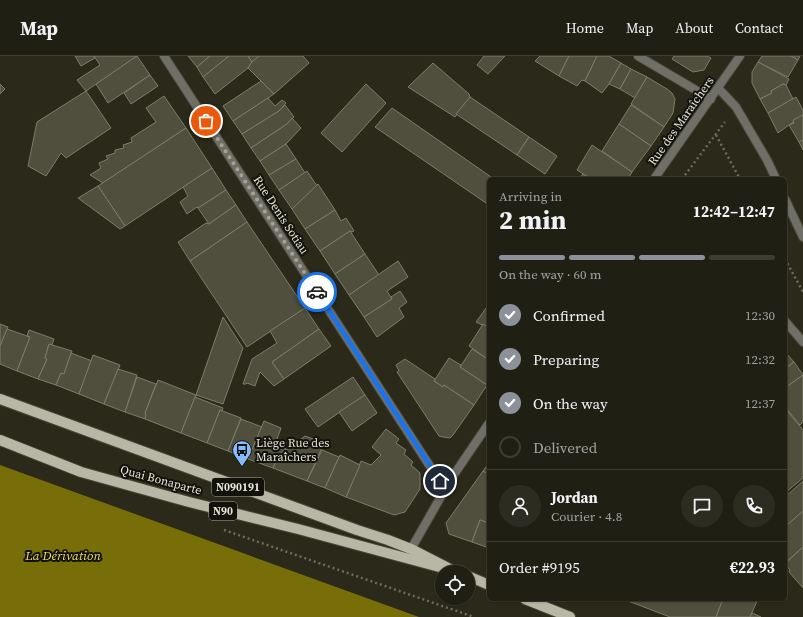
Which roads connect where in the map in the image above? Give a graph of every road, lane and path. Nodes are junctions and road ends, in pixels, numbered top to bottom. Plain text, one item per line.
1 (164, 56) edge
2 (638, 56) edge
3 (740, 56) edge
4 (718, 88) junction
5 (711, 99) junction
6 (657, 177) edge
7 (684, 177) edge
8 (739, 177) edge
9 (775, 177) edge
10 (787, 203) edge
11 (803, 237) edge
12 (787, 263) edge
13 (803, 292) edge
14 (787, 323) edge
15 (803, 342) edge
16 (0, 399) edge
17 (487, 426) edge
18 (0, 440) edge
19 (446, 488) junction
20 (218, 529) dead end
21 (411, 549) junction
22 (435, 565) edge
23 (444, 565) edge
24 (475, 579) edge
25 (487, 584) edge
26 (530, 601) edge
27 (474, 617) edge
28 (570, 617) edge

1 - 19 street, Rue Denis Sotiau
2 - 5 street
3 - 4 street, Rue des Maraîchers
4 - 5 street, Rue des Maraîchers
4 - 9 street
5 - 6 street, Rue des Maraîchers
7 - 8 path
10 - 11 street
12 - 13 path
14 - 15 street
16 - 21 main road, N090191
17 - 19 street
18 - 22 main road, Quai Bonaparte / N90
19 - 21 street
20 - 27 path
21 - 23 main road, N090191
24 - 25 main road
26 - 28 main road

